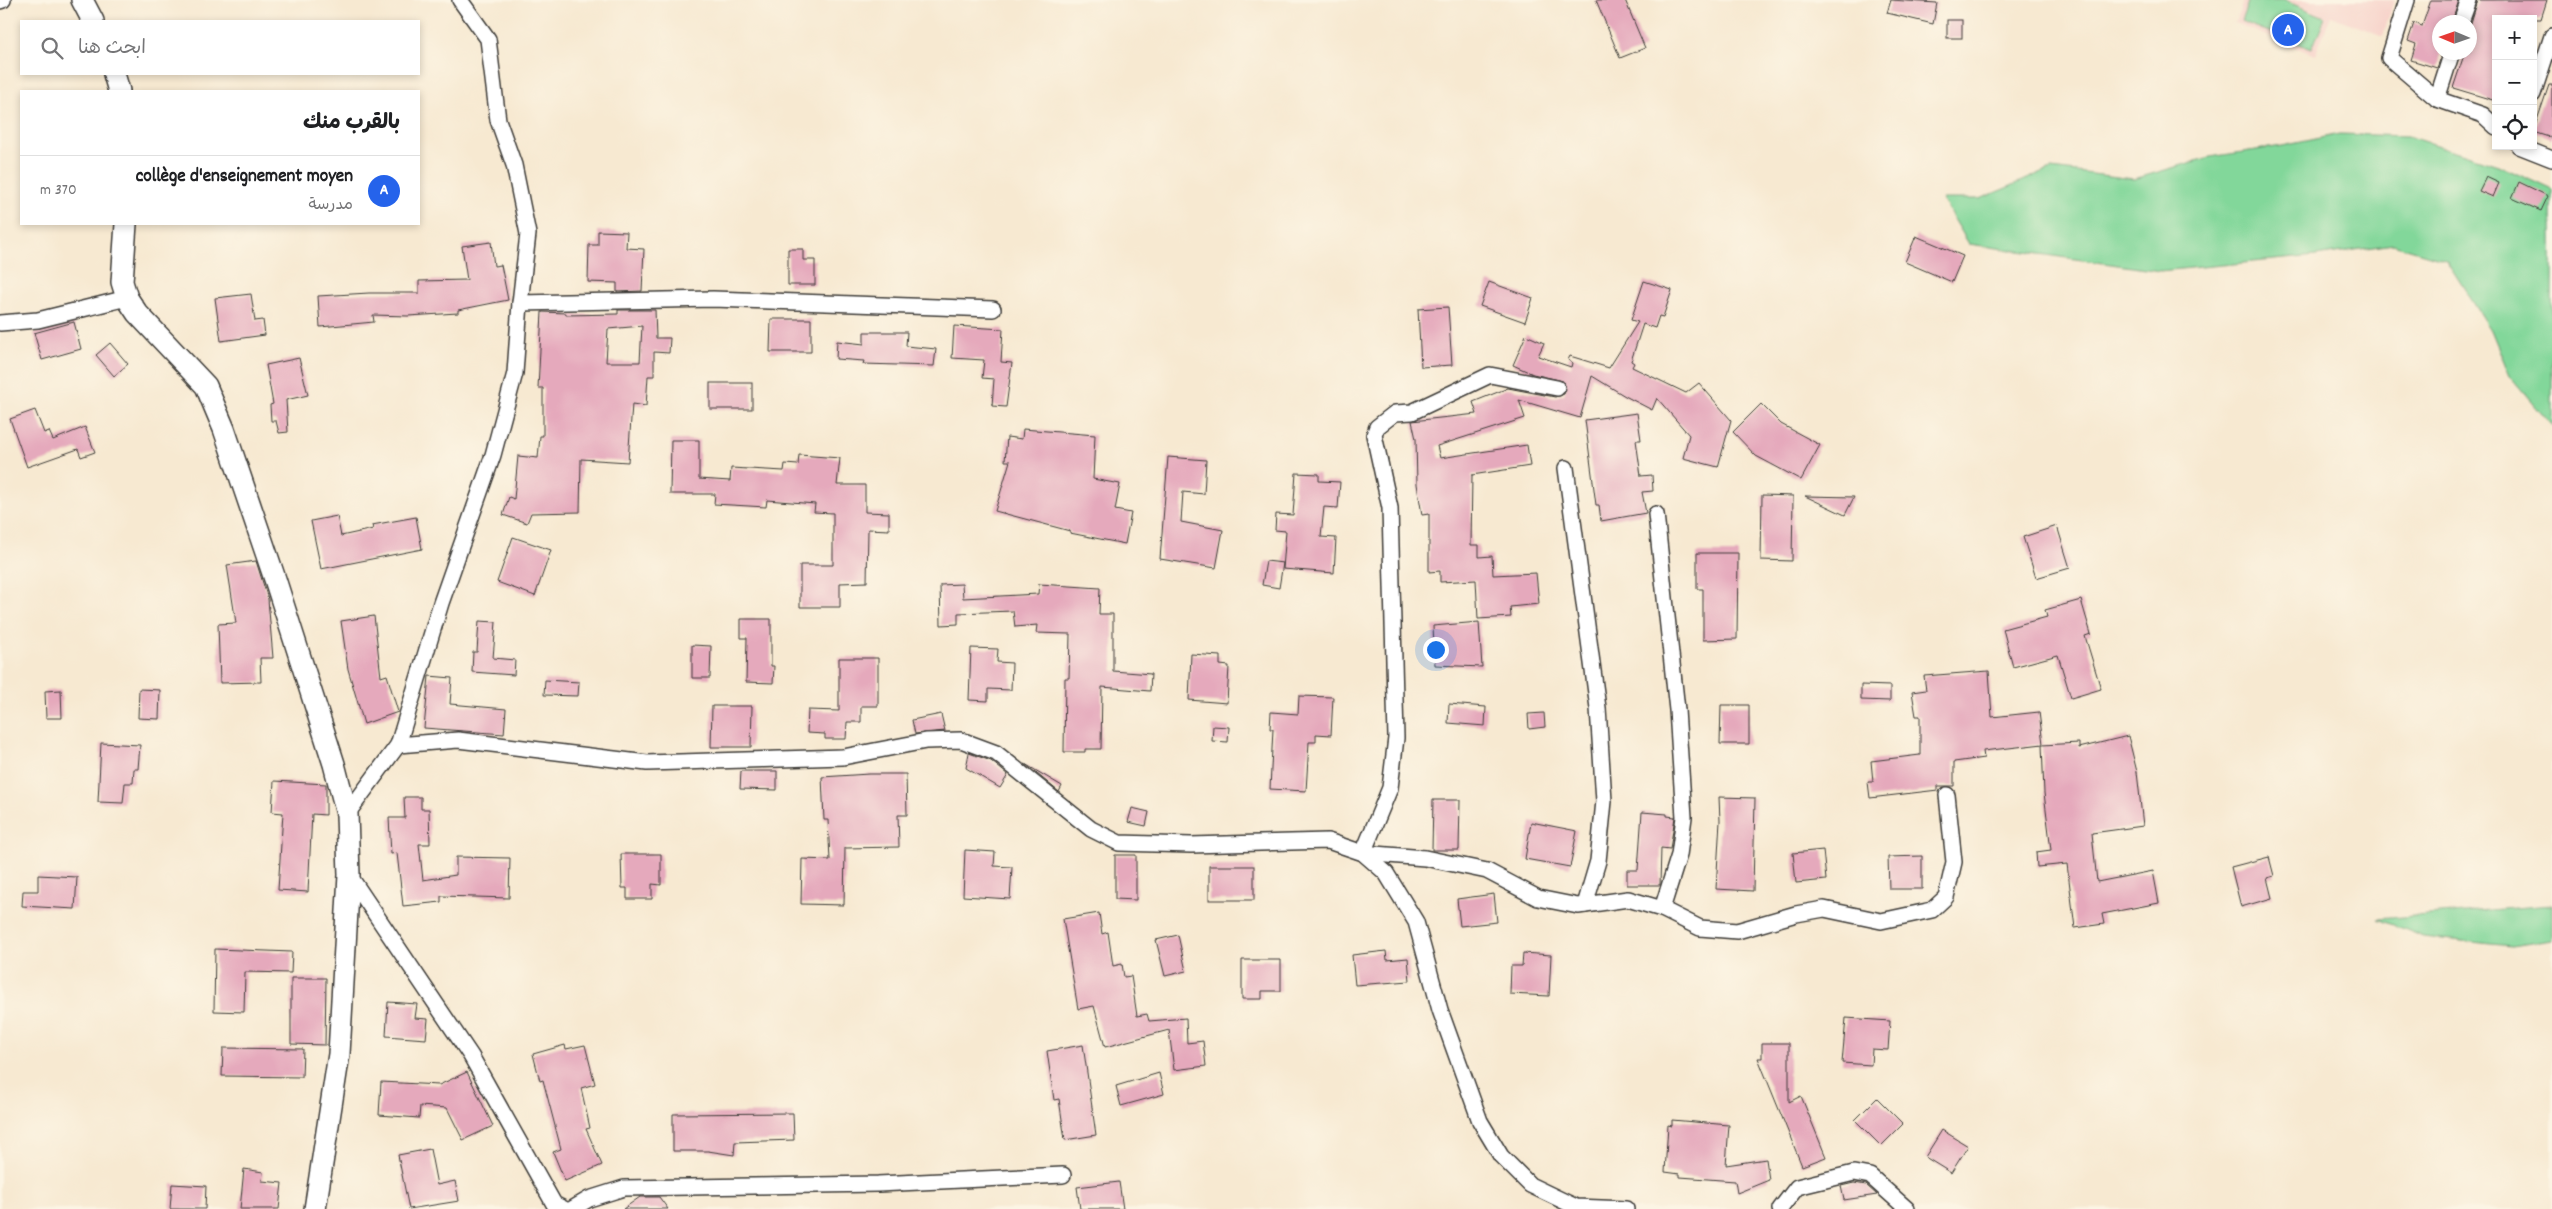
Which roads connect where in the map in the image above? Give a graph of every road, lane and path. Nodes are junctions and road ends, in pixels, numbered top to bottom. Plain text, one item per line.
1 (82, 0) edge
2 (460, 0) edge
3 (2407, 0) edge
4 (2469, 0) edge
5 (2464, 15) edge
6 (92, 20) edge
7 (2552, 36) edge
8 (2549, 57) edge
9 (2449, 60) edge
10 (114, 75) edge
11 (2537, 85) edge
12 (119, 90) edge
13 (2437, 99) junction
14 (2492, 123) edge
15 (2529, 150) edge
16 (2552, 159) edge
17 (126, 225) edge
18 (127, 298) junction
19 (520, 303) junction
20 (993, 309) dead end
21 (0, 323) edge
22 (1557, 388) dead end
23 (1566, 468) dead end
24 (1656, 514) dead end
25 (398, 744) junction
26 (1947, 795) dead end
27 (347, 814) junction
28 (1364, 853) junction
29 (349, 876) junction
30 (1585, 905) junction
31 (1662, 909) junction
32 (1063, 1175) dead end
33 (316, 1209) edge
34 (564, 1209) edge
35 (572, 1209) edge
36 (1626, 1209) edge
37 (1780, 1209) edge
38 (1907, 1209) edge

1 - 6 main road
2 - 19 street
3 - 13 street
4 - 5 street
7 - 8 street
8 - 11 street
9 - 13 street
10 - 12 main road
13 - 14 street
15 - 16 street
17 - 18 main road
18 - 21 street
18 - 27 main road
19 - 20 street
19 - 25 street
22 - 28 street
23 - 30 street
24 - 31 street
25 - 27 street
25 - 28 street
26 - 31 street
27 - 29 main road
28 - 30 street
28 - 36 street
29 - 33 main road
29 - 34 street
30 - 31 street
32 - 35 street
37 - 38 street

